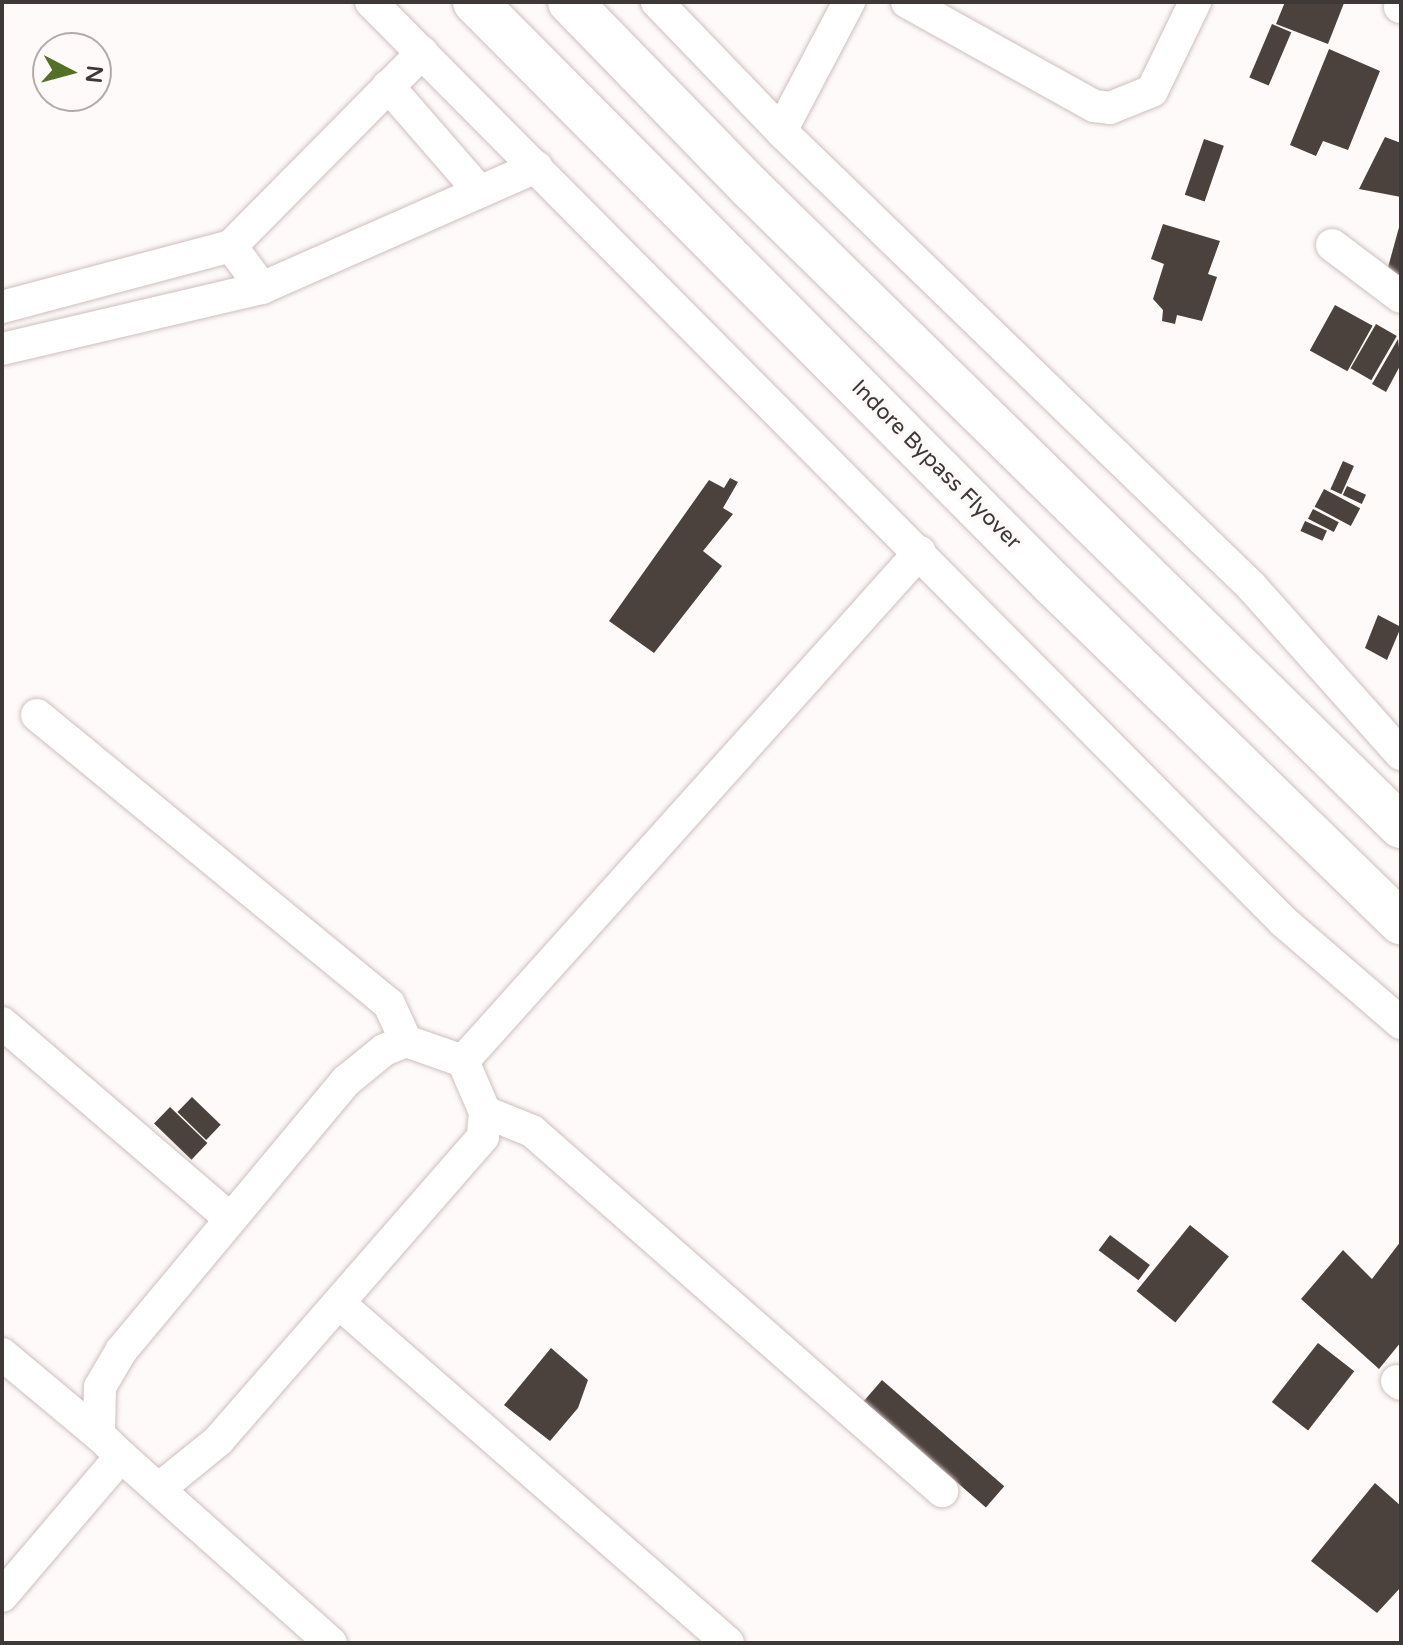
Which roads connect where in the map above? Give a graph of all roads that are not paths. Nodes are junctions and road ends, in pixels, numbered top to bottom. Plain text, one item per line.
1 (371, 2) edge
2 (475, 2) edge
3 (570, 2) edge
4 (657, 2) edge
5 (849, 2) edge
6 (907, 2) edge
7 (1195, 2) edge
8 (422, 53) junction
9 (388, 86) junction
10 (781, 131) junction
11 (536, 167) junction
12 (480, 192) junction
13 (1332, 245) dead end
14 (231, 246) junction
15 (262, 288) junction
16 (1401, 297) edge
17 (2, 307) edge
18 (2, 349) edge
19 (920, 552) junction
20 (37, 715) dead end
21 (1401, 754) edge
22 (1401, 826) edge
23 (1401, 923) edge
24 (2, 1023) edge
25 (1401, 1023) edge
26 (406, 1041) junction
27 (463, 1061) junction
28 (485, 1112) junction
29 (231, 1219) junction
30 (340, 1304) junction
31 (2, 1354) edge
32 (110, 1445) junction
33 (160, 1488) junction
34 (942, 1491) dead end
35 (2, 1596) edge
36 (331, 1643) edge
37 (728, 1643) edge

1 - 8 street
2 - 23 highway, Indore Bypass Flyover
3 - 22 highway
4 - 10 street
5 - 10 street
6 - 7 street
8 - 9 street
8 - 11 street
9 - 12 street
9 - 14 street
10 - 21 street
11 - 12 street
11 - 19 street
12 - 15 street
13 - 16 street
14 - 15 street
14 - 17 street
15 - 18 street
19 - 25 street
19 - 27 street
20 - 26 street
24 - 29 street
26 - 27 street
26 - 29 street
27 - 28 street
28 - 30 street
28 - 34 street
29 - 32 street
30 - 33 street
30 - 37 street
31 - 32 street
32 - 33 street
32 - 35 street
33 - 36 street

